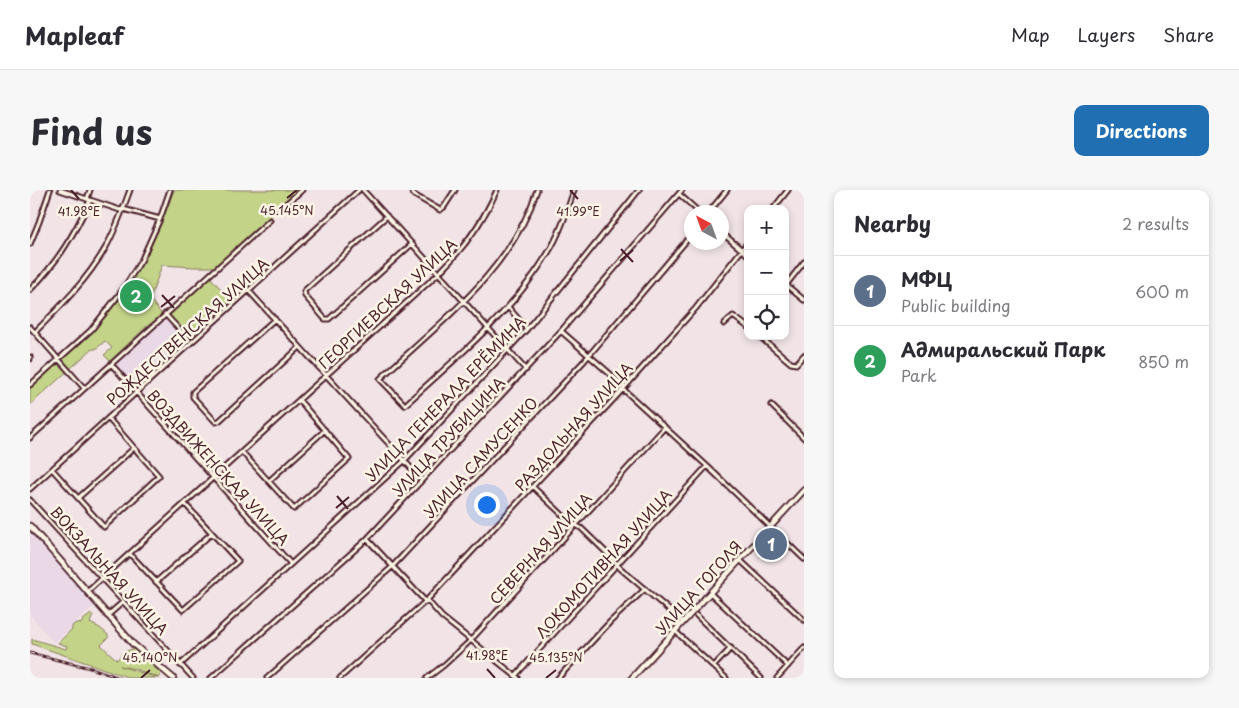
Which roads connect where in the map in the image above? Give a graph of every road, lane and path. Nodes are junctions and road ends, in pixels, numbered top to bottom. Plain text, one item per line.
1 (50, 190) edge
2 (60, 190) edge
3 (90, 190) edge
4 (130, 190) edge
5 (170, 190) edge
6 (302, 190) edge
7 (361, 190) edge
8 (411, 190) edge
9 (455, 190) edge
10 (497, 190) edge
11 (537, 190) edge
12 (574, 190) edge
13 (639, 190) edge
14 (682, 190) edge
15 (727, 190) edge
16 (788, 190) edge
17 (679, 194) junction
18 (88, 200) junction
19 (691, 205) edge
20 (715, 205) edge
21 (776, 205) edge
22 (123, 209) junction
23 (280, 209) dead end
24 (387, 216) junction
25 (160, 220) junction
26 (270, 220) dead end
27 (729, 239) edge
28 (684, 243) edge
29 (30, 244) edge
30 (412, 244) junction
31 (744, 247) edge
32 (742, 250) junction
33 (804, 262) edge
34 (439, 273) junction
35 (789, 281) edge
36 (789, 288) edge
37 (30, 290) edge
38 (248, 290) junction
39 (804, 300) edge
40 (463, 301) junction
41 (508, 308) junction
42 (165, 314) junction
43 (275, 319) junction
44 (724, 324) dead end
45 (744, 324) edge
46 (30, 327) edge
47 (488, 328) junction
48 (527, 329) junction
49 (561, 331) junction
50 (35, 332) junction
51 (189, 340) dead end
52 (764, 340) edge
53 (300, 347) junction
54 (508, 349) junction
55 (804, 355) edge
56 (589, 356) junction
57 (58, 360) junction
58 (111, 364) junction
59 (526, 370) junction
60 (327, 376) junction
61 (30, 384) edge
62 (84, 388) junction
63 (624, 388) junction
64 (136, 392) junction
65 (299, 400) junction
66 (771, 405) dead end
67 (108, 418) junction
68 (665, 427) junction
69 (325, 430) junction
70 (30, 438) edge
71 (804, 438) edge
72 (134, 448) junction
73 (242, 452) junction
74 (404, 462) junction
75 (707, 466) junction
76 (52, 469) junction
77 (214, 477) junction
78 (422, 480) junction
79 (269, 481) junction
80 (533, 487) junction
81 (30, 489) edge
82 (804, 490) edge
83 (78, 498) junction
84 (30, 500) edge
85 (185, 504) junction
86 (30, 526) edge
87 (576, 526) junction
88 (771, 526) junction
89 (212, 533) junction
90 (367, 539) junction
91 (130, 554) junction
92 (804, 559) edge
93 (740, 560) junction
94 (291, 564) junction
95 (617, 564) junction
96 (392, 567) junction
97 (102, 578) junction
98 (156, 582) junction
99 (645, 589) junction
100 (86, 592) junction
101 (710, 593) junction
102 (427, 601) junction
103 (123, 602) junction
104 (696, 615) dead end
105 (107, 616) junction
106 (804, 620) edge
107 (683, 622) junction
108 (675, 631) junction
109 (470, 640) junction
110 (731, 648) junction
111 (804, 648) edge
112 (180, 665) junction
113 (788, 666) junction
114 (713, 667) junction
115 (515, 676) edge
116 (173, 678) edge
117 (193, 678) edge
118 (211, 678) edge
119 (267, 678) edge
120 (340, 678) edge
121 (427, 678) edge
122 (510, 678) edge
123 (558, 678) edge
124 (632, 678) edge
125 (726, 678) edge
126 (761, 678) edge
127 (777, 678) edge

1 - 29 street
2 - 18 street
3 - 18 street
4 - 22 street
5 - 25 street
6 - 23 street
7 - 24 street
7 - 38 street, РОЖДЕСТВЕНСКАЯ УЛИЦА
8 - 9 street
10 - 34 street, ГЕОРГИЕВСКАЯ УЛИЦА
11 - 40 street
12 - 41 street
13 - 48 street, УЛИЦА ГЕНЕРАЛА ЕРЁМИНА
14 - 17 street, УЛИЦА ТРУБИЦИНА
15 - 20 street
16 - 21 street
17 - 19 street
17 - 49 street, УЛИЦА ТРУБИЦИНА
18 - 22 street
18 - 37 street
22 - 25 street
22 - 50 street
24 - 30 street
24 - 30 street
25 - 57 street
26 - 42 street
27 - 32 street
28 - 56 street, УЛИЦА САМУСЕНКО
30 - 34 street
31 - 32 street, РАЗДОЛЬНАЯ УЛИЦА
32 - 63 street, РАЗДОЛЬНАЯ УЛИЦА
33 - 35 street
34 - 40 street
34 - 60 street, ГЕОРГИЕВСКАЯ УЛИЦА
36 - 39 street
38 - 43 street
38 - 64 street, РОЖДЕСТВЕНСКАЯ УЛИЦА
40 - 47 street
40 - 47 street
41 - 47 street
41 - 48 street
42 - 51 street
42 - 58 street
43 - 53 street
43 - 53 street
44 - 45 street
46 - 50 street
47 - 54 street
48 - 54 street, УЛИЦА ГЕНЕРАЛА ЕРЁМИНА
49 - 56 street
49 - 59 street, УЛИЦА ТРУБИЦИНА
50 - 57 street
52 - 55 street
53 - 60 street
54 - 59 street
54 - 74 street, УЛИЦА ГЕНЕРАЛА ЕРЁМИНА
56 - 63 street
56 - 96 street, УЛИЦА САМУСЕНКО
57 - 61 street
57 - 62 street
58 - 62 street
58 - 64 street, ВОЗДВИЖЕНСКАЯ УЛИЦА
59 - 78 street, УЛИЦА ТРУБИЦИНА
60 - 65 street, ГЕОРГИЕВСКАЯ УЛИЦА
60 - 74 street
62 - 70 street
63 - 68 street
63 - 80 street, РАЗДОЛЬНАЯ УЛИЦА
64 - 67 street, РОЖДЕСТВЕНСКАЯ УЛИЦА
64 - 77 street, ВОЗДВИЖЕНСКАЯ УЛИЦА
65 - 69 street
65 - 73 street, ГЕОРГИЕВСКАЯ УЛИЦА
66 - 71 street
67 - 72 street
67 - 76 street, РОЖДЕСТВЕНСКАЯ УЛИЦА
68 - 75 street
68 - 87 street, СЕВЕРНАЯ УЛИЦА
69 - 79 street
69 - 79 street
72 - 83 street
72 - 83 street
73 - 77 street, ГЕОРГИЕВСКАЯ УЛИЦА
73 - 79 street
74 - 78 street
74 - 94 street, УЛИЦА ГЕНЕРАЛА ЕРЁМИНА
75 - 88 street
75 - 95 street, ЛОКОМОТИВНАЯ УЛИЦА
76 - 81 street, РОЖДЕСТВЕНСКАЯ УЛИЦА
76 - 83 street
77 - 85 street, ГЕОРГИЕВСКАЯ УЛИЦА
77 - 94 street, ВОЗДВИЖЕНСКАЯ УЛИЦА
78 - 90 street, УЛИЦА ТРУБИЦИНА
80 - 87 street
80 - 102 street, РАЗДОЛЬНАЯ УЛИЦА
82 - 88 main road, УЛИЦА ГОГОЛЯ
84 - 97 street, ВОКЗАЛЬНАЯ УЛИЦА
85 - 89 street
85 - 91 street, ГЕОРГИЕВСКАЯ УЛИЦА
86 - 100 main road, ВОКЗАЛЬНАЯ УЛИЦА
87 - 95 street
87 - 109 street, СЕВЕРНАЯ УЛИЦА
88 - 92 street
88 - 93 main road, УЛИЦА ГОГОЛЯ
89 - 98 street
89 - 98 street
90 - 96 street
90 - 118 street, УЛИЦА ТРУБИЦИНА
91 - 97 street, ГЕОРГИЕВСКАЯ УЛИЦА
91 - 98 street
93 - 101 main road, УЛИЦА ГОГОЛЯ
93 - 106 street
94 - 112 street, УЛИЦА ГЕНЕРАЛА ЕРЁМИНА
95 - 99 street
95 - 115 street, ЛОКОМОТИВНАЯ УЛИЦА
96 - 102 street
96 - 119 street, УЛИЦА САМУСЕНКО
97 - 100 street, ГЕОРГИЕВСКАЯ УЛИЦА
97 - 103 street, ВОКЗАЛЬНАЯ УЛИЦА
99 - 107 street
99 - 123 street
100 - 105 main road, ВОКЗАЛЬНАЯ УЛИЦА
101 - 107 main road, УЛИЦА ГОГОЛЯ
101 - 113 street
102 - 109 street
102 - 120 street, РАЗДОЛЬНАЯ УЛИЦА
103 - 105 street
103 - 112 street, ВОКЗАЛЬНАЯ УЛИЦА
104 - 110 street
105 - 116 main road, ВОКЗАЛЬНАЯ УЛИЦА
107 - 108 main road, УЛИЦА ГОГОЛЯ
108 - 114 street
108 - 124 main road, УЛИЦА ГОГОЛЯ
109 - 115 street
109 - 121 street, СЕВЕРНАЯ УЛИЦА
110 - 114 street
110 - 126 street
111 - 113 street
112 - 117 street, ВОКЗАЛЬНАЯ УЛИЦА
113 - 127 street
114 - 125 street
115 - 122 street, ЛОКОМОТИВНАЯ УЛИЦА

